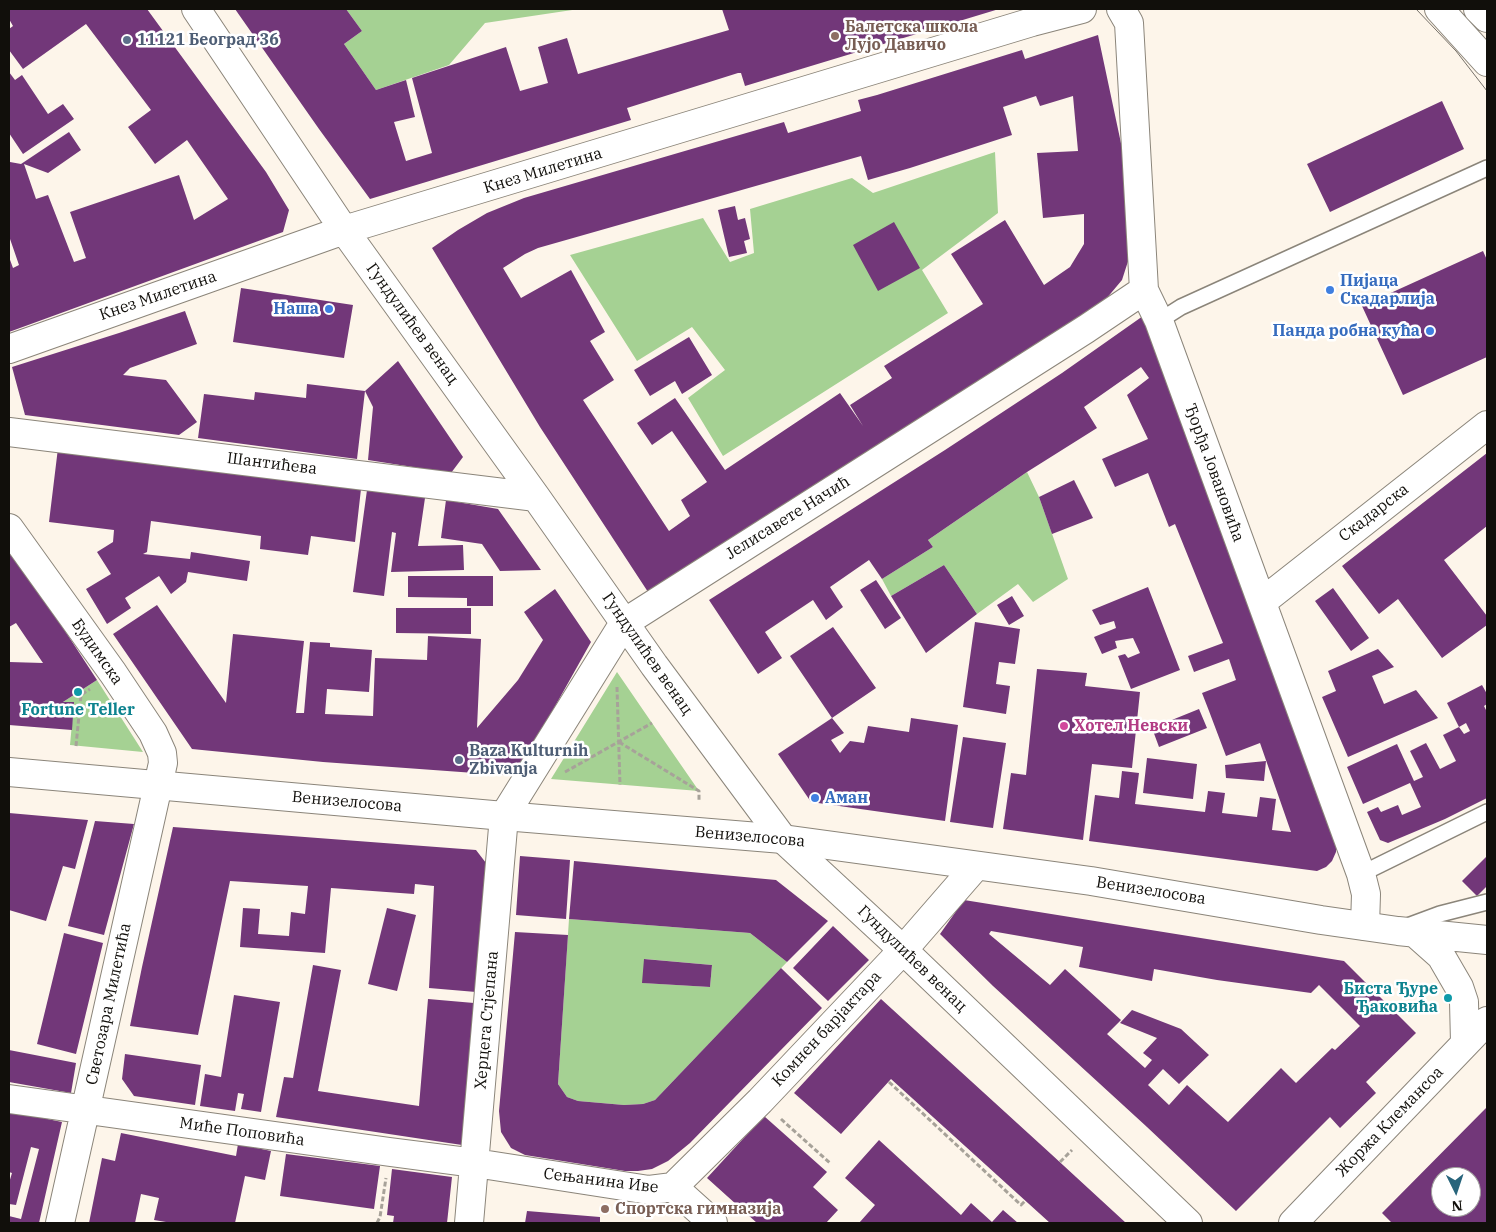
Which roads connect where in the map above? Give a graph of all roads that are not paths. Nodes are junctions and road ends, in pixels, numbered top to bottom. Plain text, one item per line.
1 (196, 9) edge
2 (1082, 9) edge
3 (1121, 9) edge
4 (1439, 9) edge
5 (1478, 9) edge
6 (1487, 18) edge
7 (1487, 62) edge
8 (1487, 168) edge
9 (344, 230) junction
10 (1144, 290) junction
11 (1159, 321) junction
12 (9, 349) edge
13 (1487, 425) edge
14 (9, 432) edge
15 (536, 497) junction
16 (9, 528) edge
17 (1262, 602) junction
18 (624, 623) junction
19 (9, 772) edge
20 (158, 785) junction
21 (1487, 812) edge
22 (504, 816) junction
23 (783, 839) junction
24 (976, 866) junction
25 (1361, 874) junction
26 (1487, 902) edge
27 (1365, 926) junction
28 (1406, 931) junction
29 (1487, 940) edge
30 (903, 950) junction
31 (1487, 1021) edge
32 (1465, 1043) junction
33 (9, 1099) edge
34 (85, 1110) junction
35 (475, 1163) junction
36 (673, 1187) junction
37 (60, 1223) edge
38 (469, 1223) edge
39 (713, 1223) edge
40 (1188, 1223) edge
41 (1293, 1223) edge

1 - 9 street, Гундулићев венац
2 - 9 street, Кнез Милетина
3 - 10 street, Ђорђа Јовановића
4 - 7 street
5 - 6 street
8 - 11 lane
9 - 12 street, Кнез Милетина
9 - 15 street, Гундулићев венац
10 - 11 street, Ђорђа Јовановића
10 - 18 street, Јелисавете Начић
11 - 17 street, Ђорђа Јовановића
13 - 17 street, Скадарска
14 - 15 street, Шантићева
15 - 18 street, Гундулићев венац
16 - 20 street, Будимска
17 - 25 street, Ђорђа Јовановића
18 - 22 street, Јелисавете Начић
18 - 23 street, Гундулићев венац
19 - 20 street, Венизелосова
20 - 22 street, Венизелосова
20 - 34 street, Светозара Милетића
21 - 25 lane
22 - 23 street, Венизелосова
22 - 35 street, Херцега Стјепана
23 - 24 street, Венизелосова
23 - 30 street, Гундулићев венац
24 - 27 street, Венизелосова
24 - 30 street, Комнен барјактара
25 - 27 street, Ђорђа Јовановића
26 - 28 lane
27 - 28 street, Венизелосова
28 - 29 street, Венизелосова
28 - 32 street
30 - 36 street, Комнен барјактара
30 - 40 street, Гундулићев венац
31 - 32 street, Жоржа Клемансоа
32 - 41 street, Жоржа Клемансоа
33 - 34 street, Миће Поповића
34 - 35 street, Миће Поповића
34 - 37 street, Светозара Милетића
35 - 36 street, Сењанина Иве
35 - 38 street, Херцега Стјепана
36 - 39 street, Сењанина Иве

